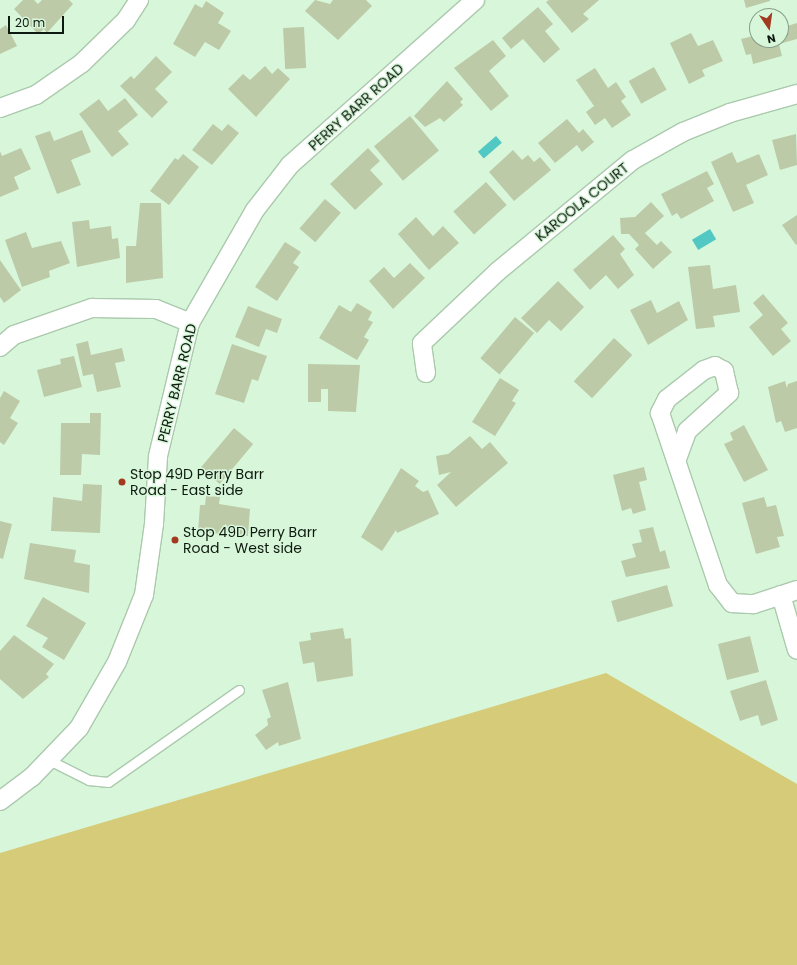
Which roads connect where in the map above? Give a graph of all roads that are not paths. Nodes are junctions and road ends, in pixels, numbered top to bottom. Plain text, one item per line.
1 (139, 0) edge
2 (466, 3) edge
3 (797, 94) edge
4 (0, 108) edge
5 (190, 323) junction
6 (0, 347) edge
7 (426, 373) dead end
8 (678, 459) junction
9 (789, 592) edge
10 (797, 650) edge
11 (239, 690) dead end
12 (49, 760) junction
13 (0, 801) edge

1 - 4 street
2 - 5 street, PERRY BARR ROAD
3 - 7 street, KAROOLA COURT
5 - 6 street
5 - 12 street, PERRY BARR ROAD
8 - 8 street
8 - 9 street
9 - 10 street
11 - 12 lane
12 - 13 street, PERRY BARR ROAD

